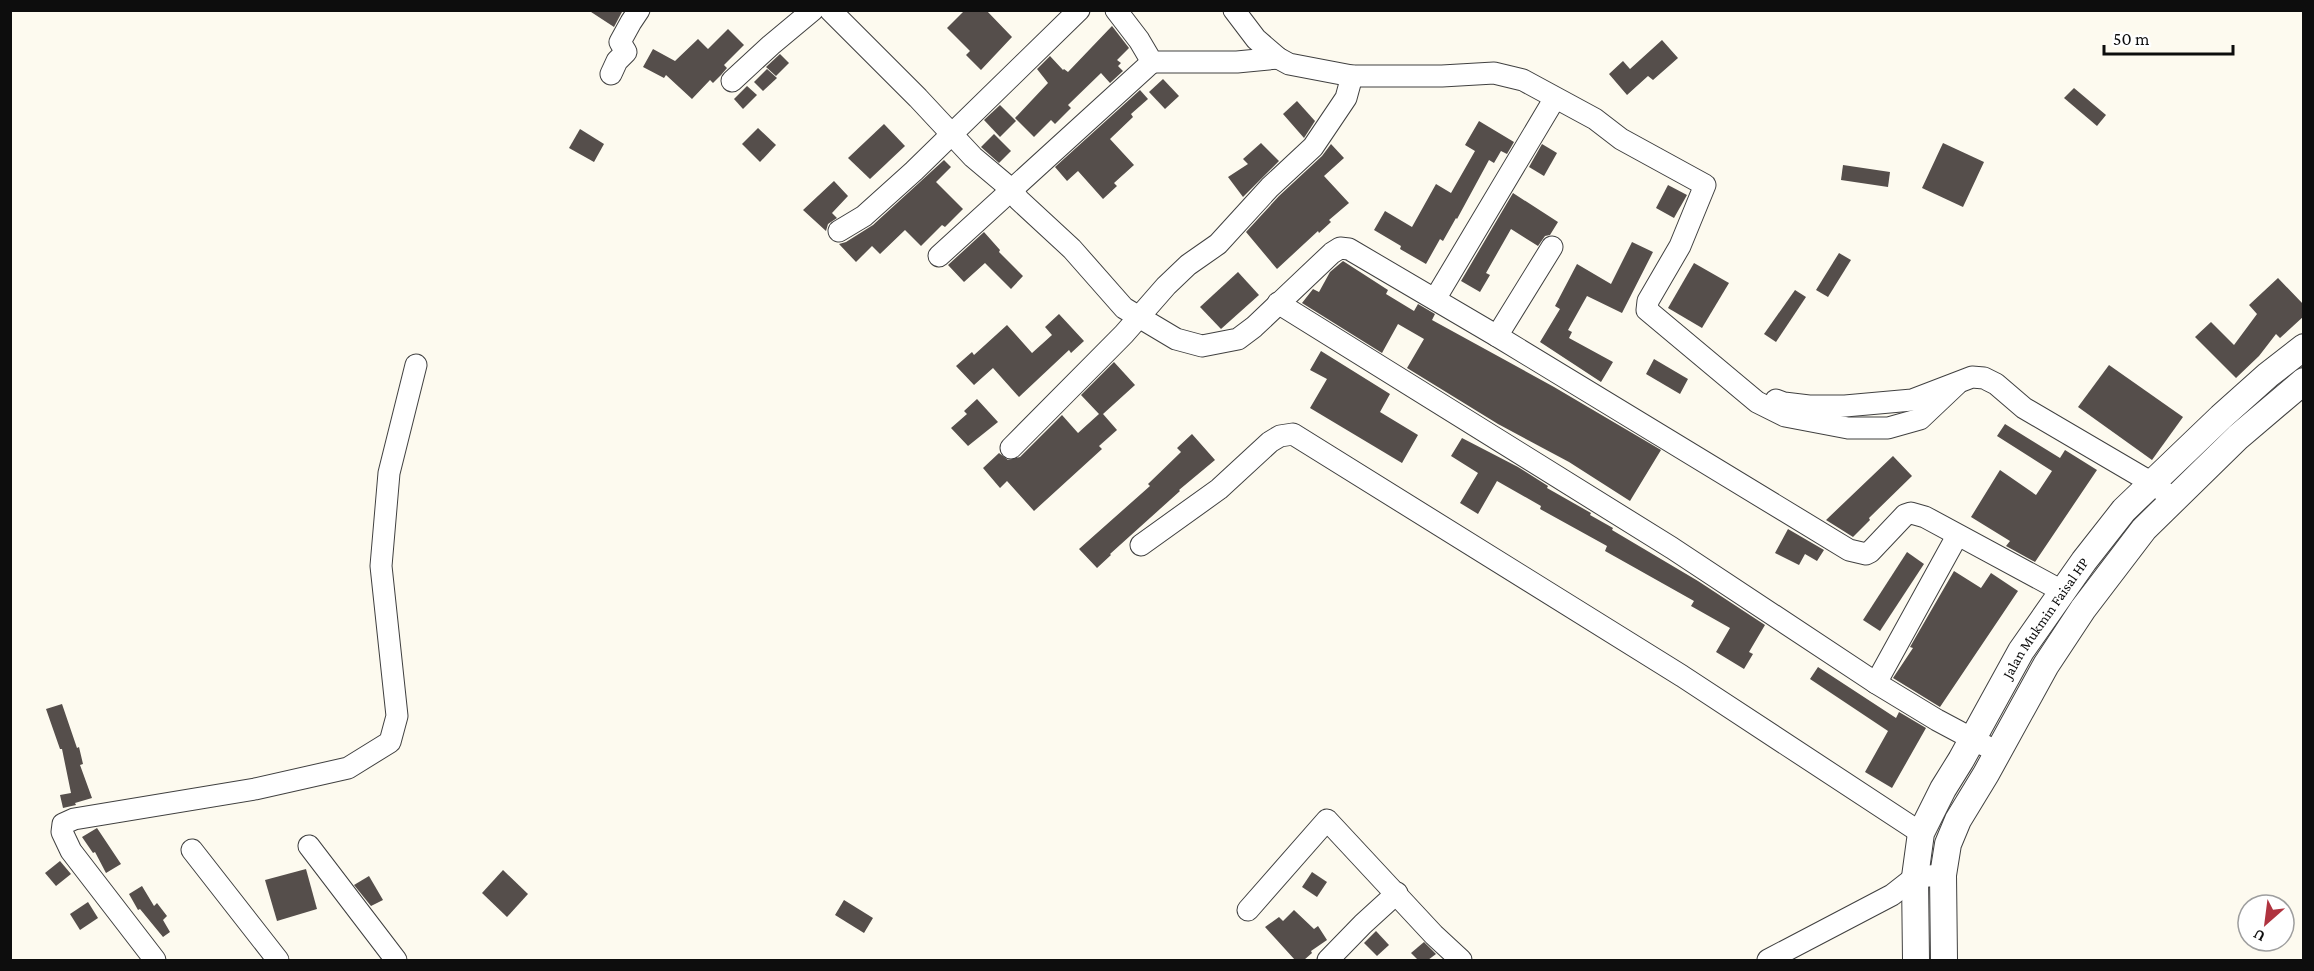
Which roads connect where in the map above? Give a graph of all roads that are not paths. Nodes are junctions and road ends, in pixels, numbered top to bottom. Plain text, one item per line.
1 (639, 10) edge
2 (813, 10) edge
3 (830, 10) edge
4 (1079, 10) edge
5 (1116, 10) edge
6 (1234, 10) edge
7 (1278, 58) junction
8 (1152, 62) junction
9 (611, 74) dead end
10 (1352, 76) junction
11 (732, 81) dead end
12 (1555, 98) junction
13 (951, 133) junction
14 (1011, 189) junction
15 (839, 231) dead end
16 (1552, 247) dead end
17 (939, 256) dead end
18 (1435, 299) junction
19 (1278, 303) junction
20 (1138, 317) junction
21 (1497, 336) junction
22 (2304, 347) edge
23 (416, 365) dead end
24 (2304, 381) edge
25 (1011, 448) dead end
26 (2152, 483) junction
27 (2174, 499) junction
28 (1957, 536) junction
29 (1141, 545) dead end
30 (2062, 591) junction
31 (1876, 683) junction
32 (1972, 739) junction
33 (1997, 752) junction
34 (1921, 833) junction
35 (309, 846) dead end
36 (192, 850) dead end
37 (1942, 875) junction
38 (1915, 877) junction
39 (1397, 893) junction
40 (1248, 910) dead end
41 (155, 960) edge
42 (278, 960) edge
43 (396, 960) edge
44 (1328, 960) edge
45 (1460, 960) edge
46 (1768, 960) edge
47 (1916, 960) edge
48 (1944, 960) edge

1 - 9 street
2 - 11 street
3 - 13 street
4 - 13 street
5 - 8 street
6 - 7 street
7 - 8 street
7 - 10 street
8 - 14 street
10 - 12 street
10 - 20 street
12 - 18 street
12 - 26 street
13 - 14 street
13 - 15 street
14 - 17 street
14 - 20 street
16 - 21 street
18 - 19 street
18 - 21 street
19 - 20 street
19 - 31 street
20 - 25 street
21 - 28 street
22 - 26 street, Jalan Mukmin Faisal HP
23 - 41 street
24 - 27 street, Jalan Mukmin Faisal HP
26 - 27 street
26 - 30 street, Jalan Mukmin Faisal HP
27 - 33 street, Jalan Mukmin Faisal HP
28 - 30 street
28 - 31 street
29 - 34 street
30 - 32 street, Jalan Mukmin Faisal HP
31 - 32 street
32 - 33 street
32 - 34 street, Jalan Mukmin Faisal HP
33 - 37 street, Jalan Mukmin Faisal HP
34 - 38 street, Jalan Mukmin Faisal HP
35 - 43 street
36 - 42 street
37 - 38 street
37 - 48 street, Jalan Mukmin Faisal HP
38 - 46 street
38 - 47 street, Jalan Mukmin Faisal HP
39 - 40 street
39 - 44 street
39 - 45 street

